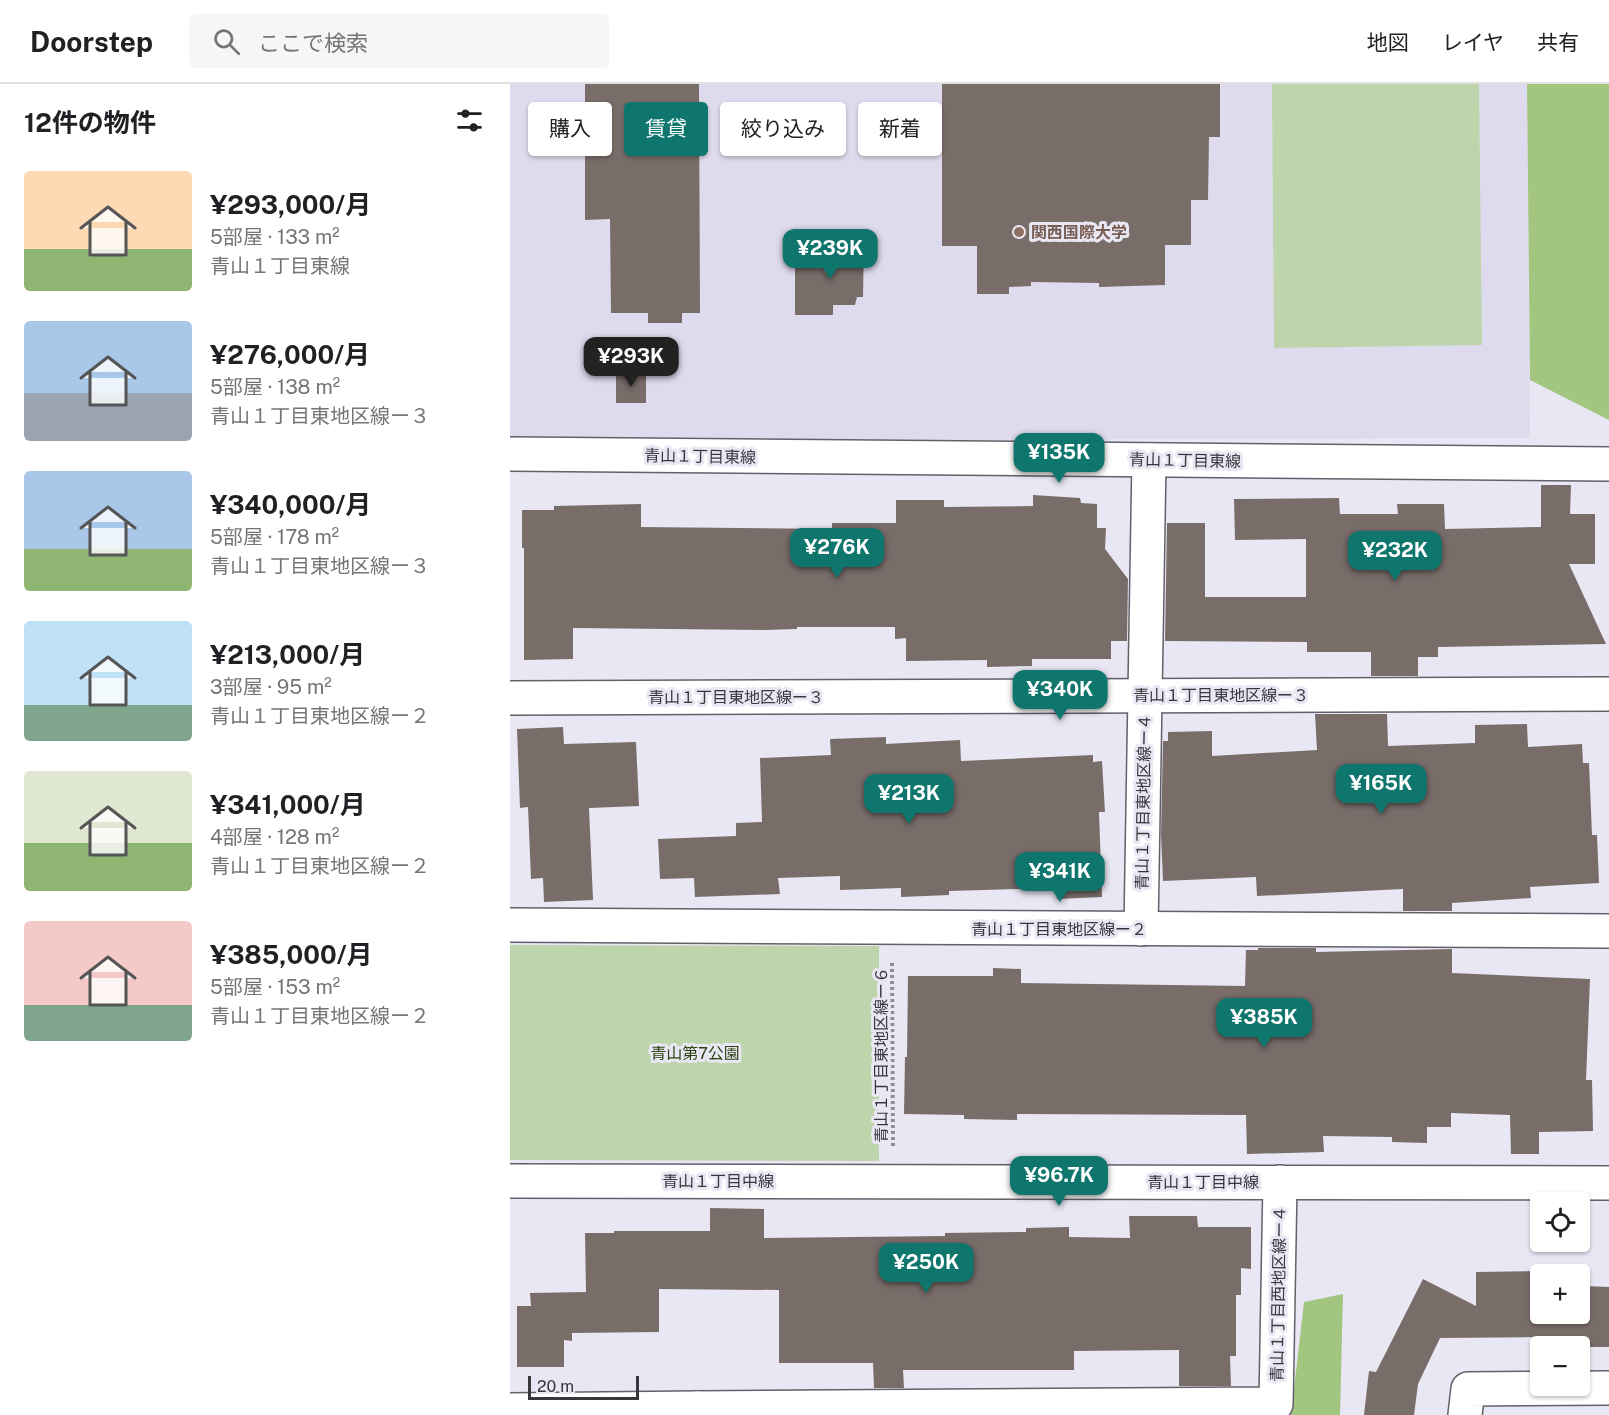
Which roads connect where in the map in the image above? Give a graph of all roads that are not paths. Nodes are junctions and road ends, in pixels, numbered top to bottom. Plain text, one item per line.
1 (510, 454) edge
2 (1149, 460) junction
3 (1609, 464) edge
4 (1609, 694) edge
5 (1145, 696) junction
6 (510, 698) edge
7 (510, 926) edge
8 (1141, 929) junction
9 (1609, 931) edge
10 (510, 1181) edge
11 (1280, 1182) junction
12 (1609, 1183) edge
13 (1609, 1388) edge
14 (510, 1410) edge
15 (915, 1411) edge
16 (698, 1412) edge
17 (1465, 1415) edge

1 - 2 street, 青山１丁目東線
2 - 3 street, 青山１丁目東線
2 - 5 street, 青山１丁目東地区線ー４
4 - 5 street, 青山１丁目東地区線ー３
5 - 6 street, 青山１丁目東地区線ー３
5 - 8 street, 青山１丁目東地区線ー４
7 - 8 street, 青山１丁目東地区線ー２
8 - 9 street, 青山１丁目東地区線ー２
10 - 11 street, 青山１丁目中線
11 - 12 street, 青山１丁目中線
11 - 15 street, 青山１丁目西地区線ー４
13 - 17 street
14 - 16 street, 青山１丁目西地区線ー４
15 - 16 street, 青山１丁目西地区線ー４

